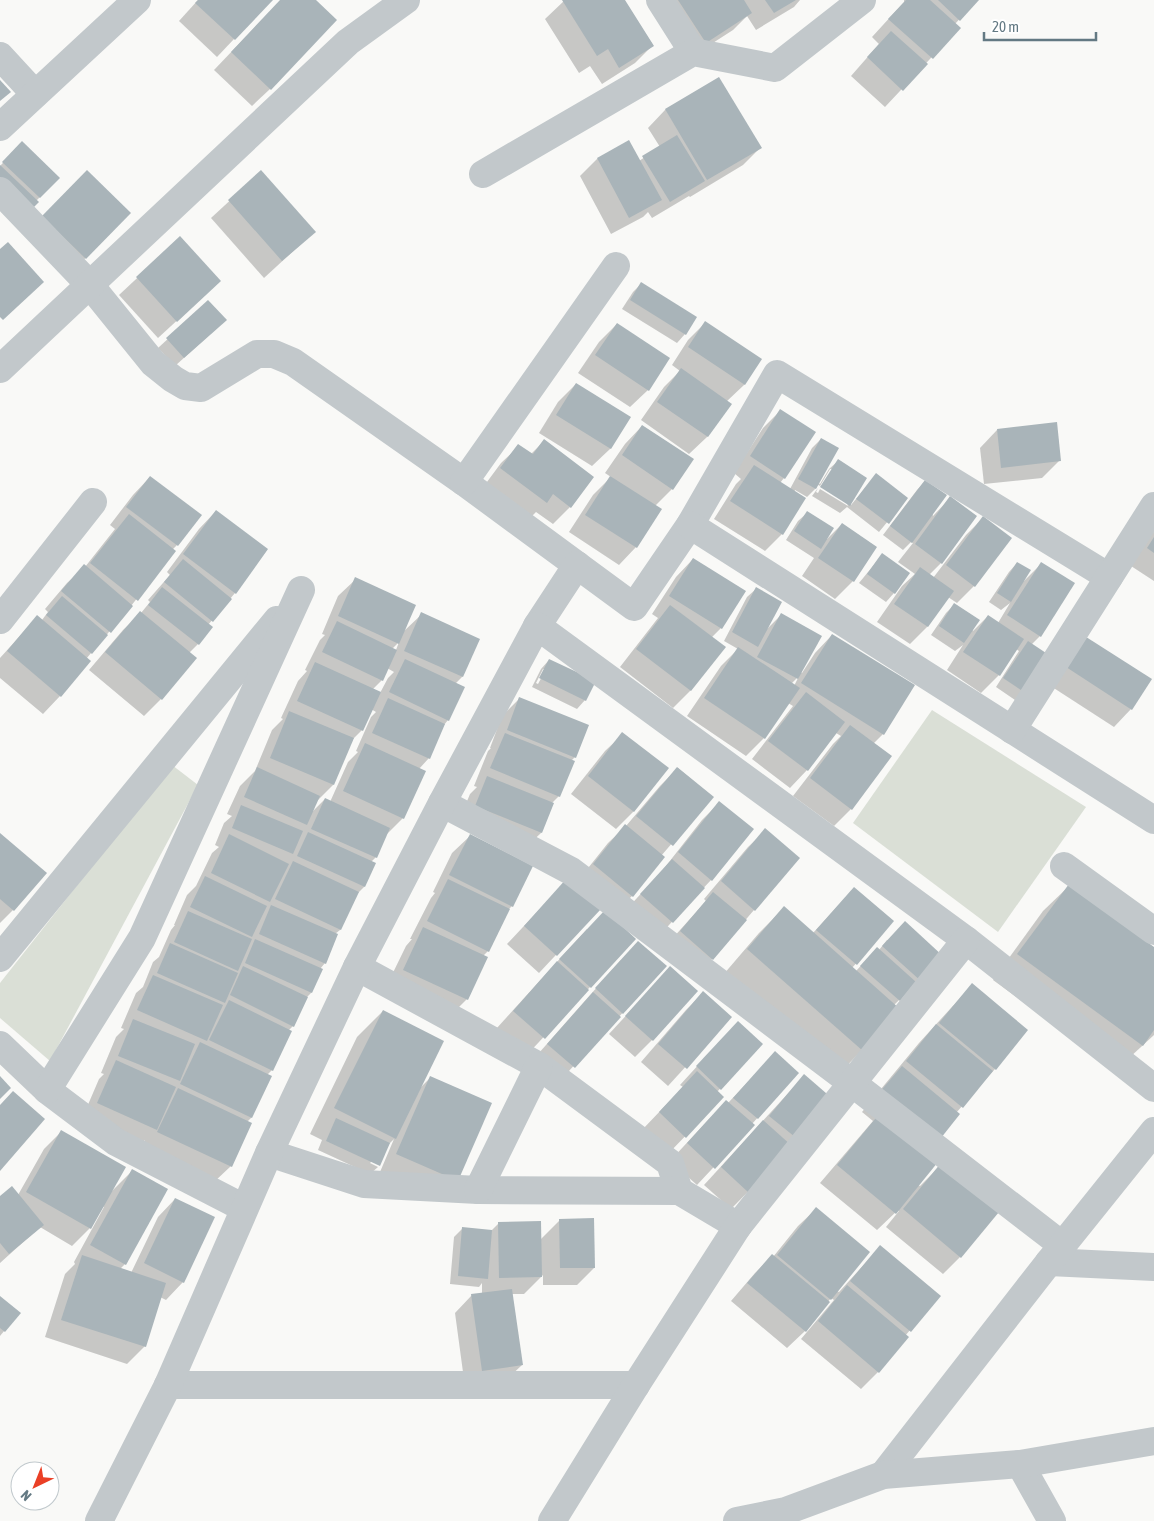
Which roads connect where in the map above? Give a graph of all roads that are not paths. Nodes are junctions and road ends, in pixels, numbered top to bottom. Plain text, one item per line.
1 (137, 0) edge
2 (406, 0) edge
3 (660, 0) edge
4 (862, 0) edge
5 (692, 52) junction
6 (0, 56) edge
7 (34, 94) junction
8 (0, 127) edge
9 (483, 174) dead end
10 (0, 190) edge
11 (616, 266) dead end
12 (90, 285) junction
13 (0, 369) edge
14 (464, 482) junction
15 (93, 502) dead end
16 (1154, 506) edge
17 (690, 525) junction
18 (577, 565) junction
19 (1109, 576) junction
20 (0, 620) edge
21 (537, 626) junction
22 (1012, 730) junction
23 (442, 803) junction
24 (1154, 820) edge
25 (1064, 866) dead end
26 (1154, 931) edge
27 (966, 940) junction
28 (0, 958) edge
29 (357, 967) junction
30 (0, 1045) edge
31 (539, 1066) junction
32 (852, 1083) junction
33 (1154, 1088) edge
34 (47, 1090) junction
35 (1154, 1131) edge
36 (269, 1153) junction
37 (478, 1190) junction
38 (678, 1191) junction
39 (244, 1208) junction
40 (738, 1226) junction
41 (1056, 1253) junction
42 (1154, 1267) edge
43 (168, 1384) junction
44 (636, 1385) junction
45 (1154, 1441) edge
46 (1020, 1464) junction
47 (883, 1475) junction
48 (789, 1516) edge
49 (99, 1521) edge
50 (552, 1521) edge
51 (738, 1521) edge
52 (1052, 1521) edge

1 - 7 street
2 - 12 street
3 - 5 street
4 - 5 street
5 - 9 street
6 - 7 street
7 - 8 street
10 - 12 street
11 - 14 street
12 - 13 street
12 - 14 street
14 - 18 street
15 - 20 street
16 - 19 street
17 - 18 street
17 - 19 street
17 - 22 street
18 - 21 street
19 - 22 street
21 - 23 street
21 - 27 street
22 - 24 street
23 - 29 street
23 - 32 street
25 - 26 street
27 - 32 street
27 - 33 street
28 - 34 street
29 - 31 street
29 - 36 street
30 - 34 street
31 - 37 street
31 - 38 street
32 - 40 street
32 - 41 street
34 - 39 street
35 - 41 street
36 - 37 street
36 - 39 street
37 - 38 street
38 - 40 street
39 - 43 street
40 - 44 street
41 - 42 street
41 - 47 street
43 - 44 street
43 - 49 street
44 - 50 street
45 - 46 street
46 - 47 street
46 - 52 street
47 - 48 street
48 - 51 street

